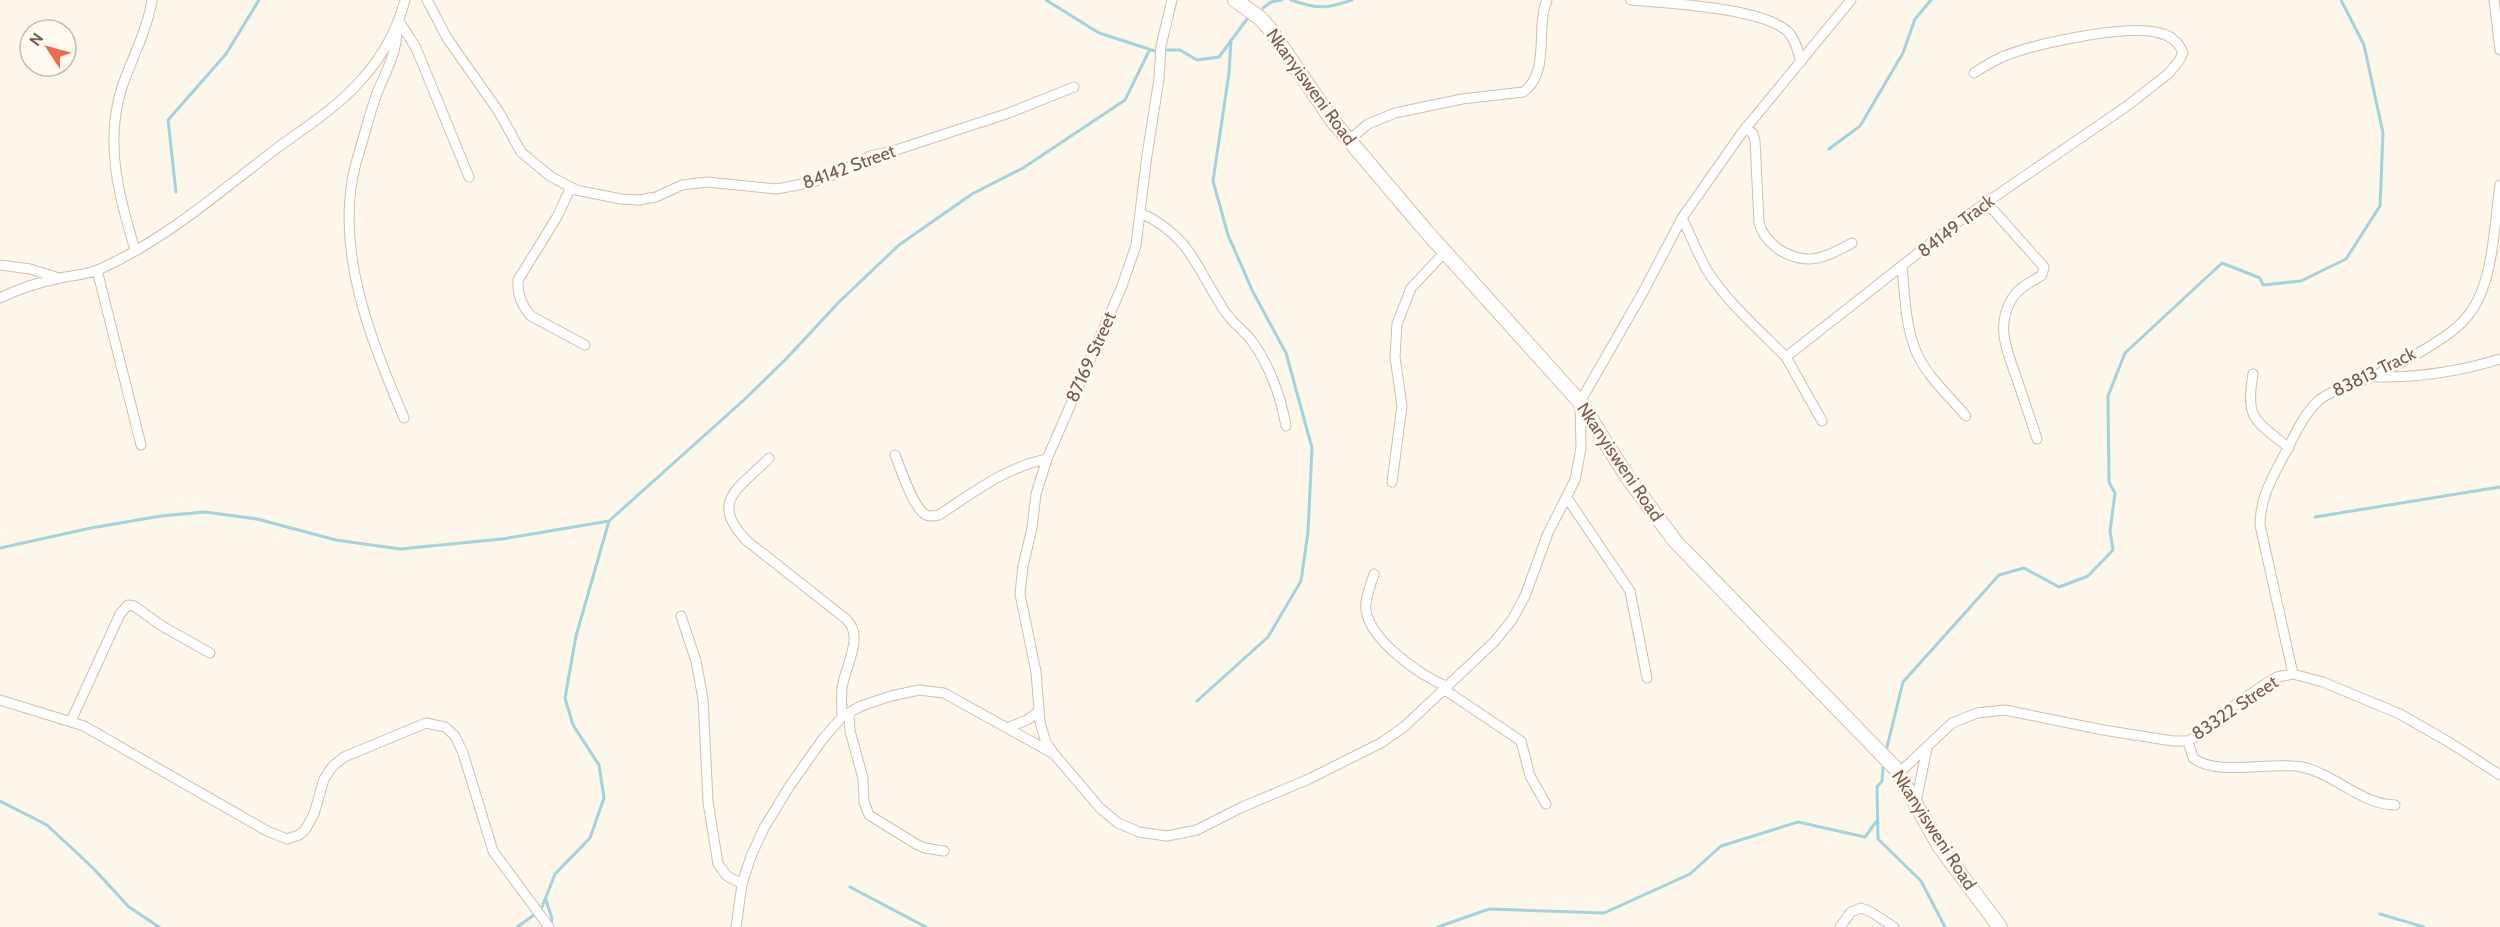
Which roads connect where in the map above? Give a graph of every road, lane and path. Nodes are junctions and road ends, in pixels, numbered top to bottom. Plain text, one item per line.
1 (152, 0) edge
2 (405, 0) edge
3 (428, 0) edge
4 (1172, 0) edge
5 (1234, 0) edge
6 (1547, 0) edge
7 (1631, 0) edge
8 (1851, 0) edge
9 (2494, 0) edge
10 (398, 25) junction
11 (2500, 50) edge
12 (1801, 62) junction
13 (1974, 73) dead end
14 (1074, 87) dead end
15 (1746, 127) junction
16 (1349, 140) junction
17 (470, 177) dead end
18 (2500, 185) edge
19 (571, 187) junction
20 (1986, 201) junction
21 (1141, 213) junction
22 (1682, 218) junction
23 (1852, 243) dead end
24 (135, 250) junction
25 (1445, 252) junction
26 (0, 265) edge
27 (1902, 267) junction
28 (97, 270) junction
29 (59, 278) junction
30 (0, 298) edge
31 (585, 345) dead end
32 (1786, 357) junction
33 (2500, 359) edge
34 (2253, 374) dead end
35 (2371, 377) junction
36 (1580, 402) junction
37 (1966, 416) dead end
38 (404, 418) dead end
39 (1822, 421) dead end
40 (1286, 426) dead end
41 (2037, 439) dead end
42 (141, 445) dead end
43 (2289, 448) junction
44 (896, 455) dead end
45 (769, 458) dead end
46 (1047, 459) junction
47 (1392, 482) dead end
48 (1567, 498) junction
49 (1374, 574) dead end
50 (681, 616) dead end
51 (210, 653) dead end
52 (2293, 674) junction
53 (1647, 678) dead end
54 (1446, 688) junction
55 (0, 700) edge
56 (1038, 712) junction
57 (846, 715) junction
58 (71, 721) junction
59 (1006, 728) junction
60 (2188, 741) junction
61 (1927, 747) junction
62 (1054, 754) junction
63 (1899, 773) junction
64 (2500, 775) edge
65 (1916, 802) junction
66 (1546, 804) dead end
67 (2395, 805) dead end
68 (944, 851) dead end
69 (742, 884) junction
70 (549, 927) edge
71 (736, 927) edge
72 (1840, 927) edge
73 (1894, 927) edge
74 (2000, 927) edge

1 - 24 street
2 - 10 street
3 - 19 street, 84142 Street
4 - 21 street, 87169 Street
5 - 16 street, Nkanyisweni Road
6 - 16 street
7 - 12 street
8 - 12 street
9 - 11 street
10 - 17 street
10 - 24 street
10 - 38 street
12 - 15 street
13 - 20 street, 84149 Track
14 - 19 street, 84142 Street
15 - 22 street
15 - 23 street
16 - 25 street, Nkanyisweni Road
18 - 35 street, 83813 Track
19 - 31 street
20 - 27 street, 84149 Track
20 - 41 street
21 - 40 street
21 - 46 street, 87169 Street
22 - 32 street
22 - 36 street
24 - 28 street
25 - 36 street, Nkanyisweni Road
25 - 47 street
26 - 29 street
27 - 32 street, 84149 Track
27 - 37 street
28 - 29 street
28 - 42 street
29 - 30 street
32 - 39 street
33 - 35 street
34 - 43 street
35 - 43 street, 83813 Track
36 - 48 street
36 - 63 street, Nkanyisweni Road
43 - 52 street, 83813 Track
44 - 46 street
45 - 57 street
46 - 56 street, 87169 Street
48 - 53 street
48 - 54 street
49 - 54 street
50 - 69 street
51 - 58 street
52 - 60 street, 83322 Street
52 - 64 street, 83322 Street
54 - 62 street
54 - 66 street
55 - 58 street
56 - 59 street
56 - 62 street, 87169 Street
57 - 59 street
57 - 68 street
57 - 69 street
58 - 70 street
59 - 62 street
60 - 61 street, 83322 Street
60 - 67 street
61 - 63 street, 83322 Street
61 - 65 street
63 - 65 street, Nkanyisweni Road
65 - 74 street, Nkanyisweni Road
69 - 71 street
72 - 73 street

